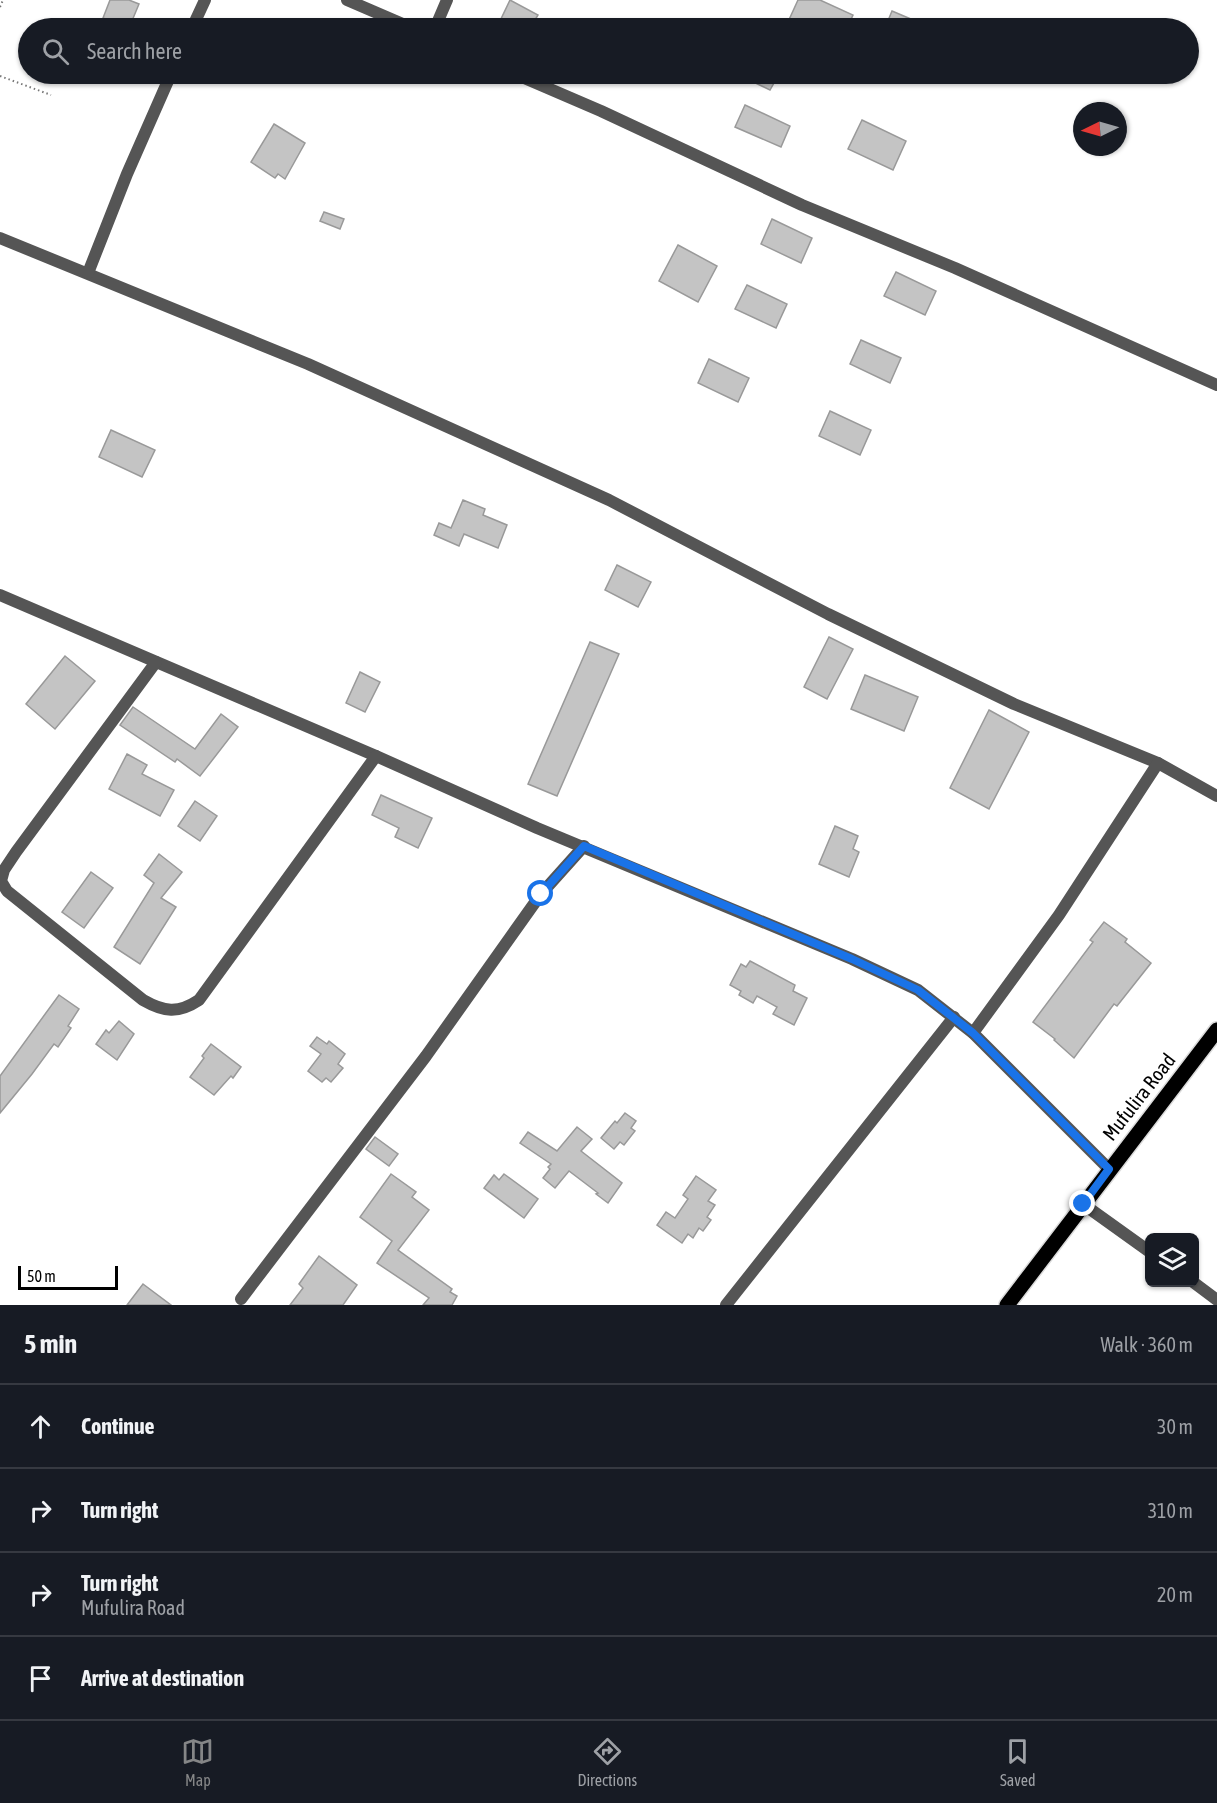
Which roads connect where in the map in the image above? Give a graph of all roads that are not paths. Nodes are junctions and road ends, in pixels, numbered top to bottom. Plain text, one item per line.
1 (205, 0) edge
2 (347, 0) edge
3 (447, 0) edge
4 (197, 18) edge
5 (389, 18) edge
6 (439, 18) edge
7 (167, 84) edge
8 (538, 84) edge
9 (0, 238) edge
10 (88, 273) junction
11 (1217, 385) edge
12 (0, 595) edge
13 (156, 662) junction
14 (376, 756) junction
15 (1158, 763) junction
16 (1217, 796) edge
17 (584, 846) junction
18 (954, 1017) junction
19 (1217, 1030) edge
20 (973, 1033) junction
21 (1109, 1169) junction
22 (1083, 1204) junction
23 (1145, 1249) edge
24 (1199, 1287) edge
25 (241, 1299) dead end
26 (1217, 1300) edge
27 (726, 1305) edge
28 (1007, 1305) edge

1 - 4 street
2 - 5 street
3 - 6 street
7 - 10 street
8 - 11 street
9 - 10 street
10 - 15 street
12 - 13 street
13 - 14 street
13 - 14 street
14 - 17 street
15 - 16 street
15 - 20 street
17 - 18 street
17 - 25 street
18 - 20 street
18 - 27 street
19 - 21 main road, Mufulira Road
20 - 21 street
21 - 22 main road, Mufulira Road
22 - 23 street
22 - 28 main road, Mufulira Road
24 - 26 street

